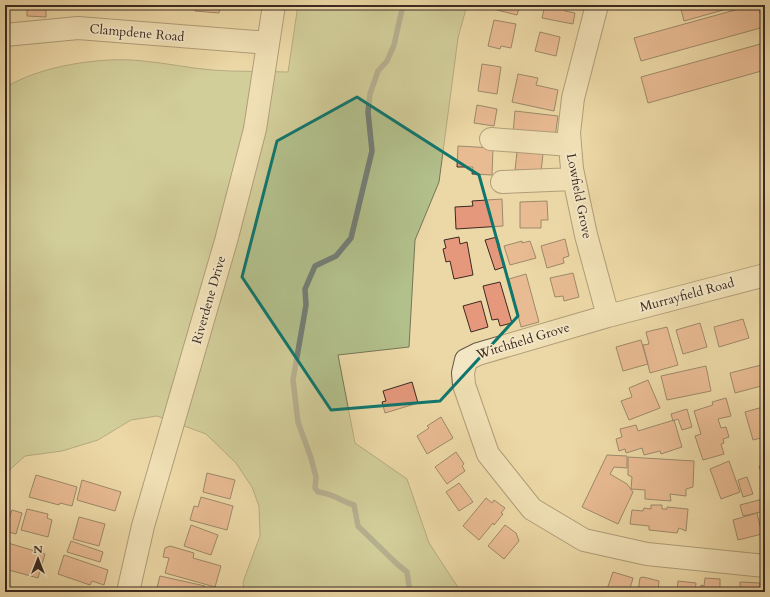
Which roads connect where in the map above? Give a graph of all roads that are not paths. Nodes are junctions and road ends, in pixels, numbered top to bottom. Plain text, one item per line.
1 (274, 5) edge
2 (597, 5) edge
3 (5, 35) edge
4 (268, 44) junction
5 (491, 139) dead end
6 (570, 145) junction
7 (574, 179) junction
8 (502, 182) dead end
9 (765, 276) edge
10 (608, 316) junction
11 (765, 566) edge
12 (128, 592) edge

1 - 4 street, Riverdene Drive
2 - 6 street, Lowfield Grove
3 - 4 street, Clampdene Road
4 - 12 street, Riverdene Drive
5 - 6 street
6 - 7 street, Lowfield Grove
7 - 8 street
7 - 10 street, Lowfield Grove
9 - 10 street, Murrayfield Road
10 - 11 street, Witchfield Grove

